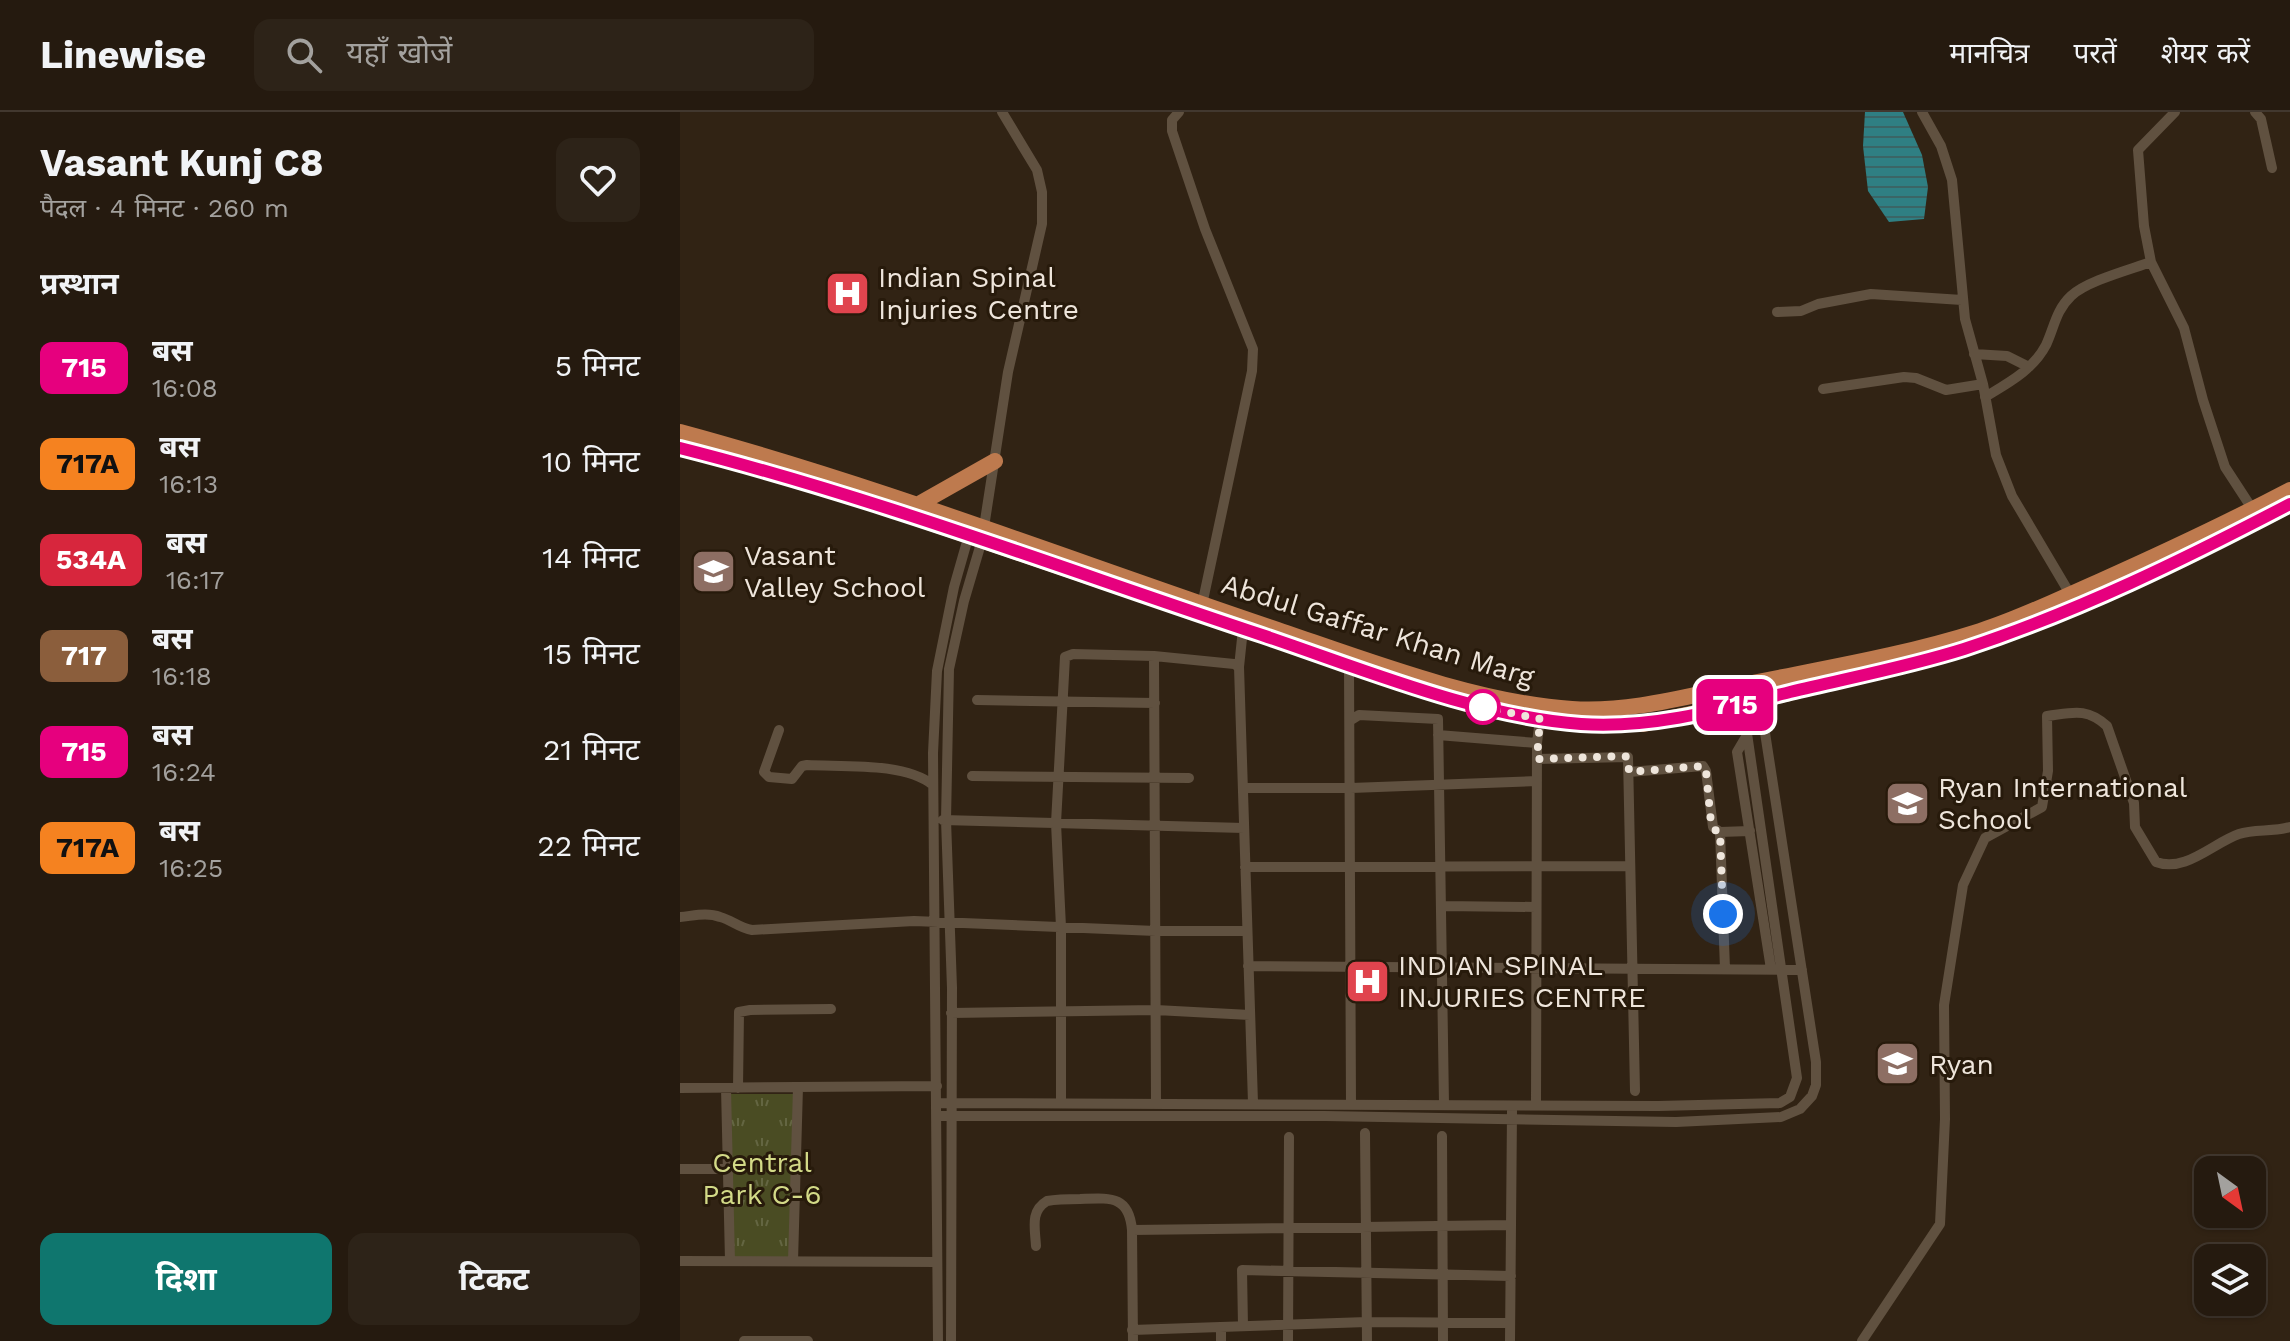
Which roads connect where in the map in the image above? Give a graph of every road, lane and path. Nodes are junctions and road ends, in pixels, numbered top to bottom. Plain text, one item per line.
1 (1002, 112) edge
2 (1179, 112) edge
3 (1922, 112) edge
4 (2175, 112) edge
5 (2255, 112) edge
6 (2272, 168) dead end
7 (2151, 262) junction
8 (1962, 300) junction
9 (1777, 312) dead end
10 (1974, 354) junction
11 (2029, 367) junction
12 (1983, 384) junction
13 (1823, 389) dead end
14 (1985, 397) junction
15 (680, 432) edge
16 (680, 448) edge
17 (995, 461) junction
18 (2290, 490) edge
19 (919, 504) junction
20 (2290, 504) edge
21 (2253, 510) junction
22 (977, 531) junction
23 (2073, 600) junction
24 (1202, 605) junction
25 (1243, 629) junction
26 (1154, 656) junction
27 (1239, 667) junction
28 (1350, 669) junction
29 (1748, 684) junction
30 (1760, 699) junction
31 (977, 700) dead end
32 (1062, 701) junction
33 (1155, 703) junction
34 (1743, 703) junction
35 (1540, 719) junction
36 (1351, 720) junction
37 (779, 730) dead end
38 (1438, 735) junction
39 (1747, 735) junction
40 (1537, 743) junction
41 (1537, 759) junction
42 (1629, 772) junction
43 (972, 776) dead end
44 (1058, 777) junction
45 (1155, 778) junction
46 (1189, 778) dead end
47 (1537, 781) junction
48 (1439, 784) junction
49 (933, 785) junction
50 (1243, 788) junction
51 (1351, 788) junction
52 (933, 820) junction
53 (946, 820) junction
54 (1056, 823) junction
55 (1155, 825) junction
56 (2290, 827) edge
57 (1244, 828) junction
58 (1750, 831) junction
59 (1720, 832) junction
60 (1440, 865) junction
61 (1536, 866) junction
62 (1630, 866) junction
63 (1245, 867) junction
64 (1351, 867) junction
65 (1441, 906) junction
66 (1536, 907) junction
67 (680, 917) edge
68 (934, 923) junction
69 (948, 924) junction
70 (1061, 927) junction
71 (1156, 931) junction
72 (1247, 931) junction
73 (1248, 966) junction
74 (1351, 967) junction
75 (1442, 967) junction
76 (1536, 968) junction
77 (1633, 968) junction
78 (1725, 969) junction
79 (1776, 969) junction
80 (1802, 970) junction
81 (831, 1009) dead end
82 (1156, 1010) junction
83 (1061, 1012) junction
84 (951, 1013) junction
85 (1250, 1015) junction
86 (937, 1086) junction
87 (798, 1087) junction
88 (680, 1088) edge
89 (732, 1088) junction
90 (1635, 1091) dead end
91 (1790, 1097) junction
92 (952, 1102) junction
93 (937, 1103) junction
94 (1061, 1103) junction
95 (1156, 1103) junction
96 (1253, 1103) junction
97 (1351, 1104) junction
98 (1444, 1104) junction
99 (1512, 1105) junction
100 (1536, 1105) junction
101 (1800, 1109) junction
102 (937, 1116) junction
103 (952, 1116) junction
104 (1512, 1117) junction
105 (1365, 1133) dead end
106 (1442, 1136) dead end
107 (1289, 1137) dead end
108 (680, 1169) edge
109 (728, 1169) junction
110 (1511, 1225) junction
111 (1444, 1226) junction
112 (1365, 1227) junction
113 (1290, 1228) junction
114 (1132, 1230) junction
115 (1036, 1246) dead end
116 (680, 1261) edge
117 (730, 1261) junction
118 (793, 1261) junction
119 (937, 1262) junction
120 (1290, 1271) junction
121 (1366, 1273) junction
122 (1444, 1274) junction
123 (1511, 1276) junction
124 (1367, 1322) junction
125 (1444, 1323) junction
126 (1510, 1323) junction
127 (1288, 1324) junction
128 (1243, 1326) junction
129 (1221, 1327) junction
130 (1132, 1336) edge
131 (744, 1341) edge
132 (808, 1341) edge
133 (938, 1341) edge
134 (951, 1341) edge
135 (1221, 1341) edge
136 (1288, 1341) edge
137 (1367, 1341) edge
138 (1443, 1341) edge
139 (1510, 1341) edge
140 (1862, 1341) edge

1 - 17 street
2 - 24 street
3 - 8 street
4 - 7 street
5 - 6 street
7 - 11 street
7 - 21 street
8 - 9 street
8 - 10 street
10 - 11 street
10 - 12 street
11 - 14 street
12 - 13 street
12 - 14 street
14 - 23 street
15 - 19 main road, Abdul Gaffar Khan Marg
16 - 22 main road, Abdul Gaffar Khan Marg
17 - 19 main road
17 - 22 street
18 - 21 main road, Abdul Gaffar Khan Marg
19 - 22 main road, Abdul Gaffar Khan Marg
20 - 23 main road, Abdul Gaffar Khan Marg
21 - 23 main road, Abdul Gaffar Khan Marg
22 - 24 main road, Abdul Gaffar Khan Marg
22 - 25 main road, Abdul Gaffar Khan Marg
22 - 49 street
22 - 53 street
23 - 29 main road, Abdul Gaffar Khan Marg
23 - 30 main road, Abdul Gaffar Khan Marg
24 - 29 main road, Abdul Gaffar Khan Marg
25 - 27 street
25 - 28 main road, Abdul Gaffar Khan Marg
26 - 27 street
26 - 32 street
26 - 33 street
27 - 50 street
28 - 35 main road, Abdul Gaffar Khan Marg
28 - 36 street
29 - 30 street
29 - 34 street
30 - 34 main road, Abdul Gaffar Khan Marg
30 - 80 street
31 - 32 street
32 - 33 street
32 - 44 street
33 - 45 street
34 - 35 main road, Abdul Gaffar Khan Marg
34 - 39 street
35 - 40 street
36 - 38 street
36 - 51 street
37 - 49 street
38 - 40 street
38 - 48 street
39 - 58 street
39 - 79 street
40 - 41 street
41 - 42 street
41 - 47 street
42 - 59 street
42 - 62 street
43 - 44 street
44 - 45 street
44 - 54 street
45 - 46 street
45 - 55 street
47 - 48 street
47 - 61 street
48 - 51 street
48 - 60 street
49 - 52 street
50 - 51 street
50 - 57 street
51 - 64 street
52 - 53 street
52 - 68 street
53 - 54 street
53 - 69 street
54 - 55 street
54 - 70 street
55 - 57 street
55 - 71 street
56 - 140 street
57 - 63 street
58 - 59 street
58 - 79 street
59 - 78 street
60 - 61 street
60 - 64 street
60 - 65 street
61 - 62 street
61 - 66 street
62 - 77 street
63 - 64 street
63 - 72 street
64 - 74 street
65 - 66 street
65 - 75 street
66 - 76 street
67 - 68 street
68 - 69 street
68 - 86 street
69 - 70 street
69 - 84 street
70 - 71 street
70 - 83 street
71 - 72 street
71 - 82 street
72 - 73 street
73 - 74 street
73 - 85 street
74 - 75 street
74 - 97 street
75 - 76 street
75 - 98 street
76 - 77 street
76 - 100 street
77 - 78 street
77 - 90 street
78 - 79 street
79 - 80 street
79 - 91 street
80 - 101 street
81 - 89 street
82 - 83 street
82 - 85 street
82 - 95 street
83 - 84 street
83 - 94 street
84 - 92 street
85 - 96 street
86 - 87 street
86 - 93 street
87 - 89 street
87 - 118 street
88 - 89 street
89 - 109 street
91 - 100 street
91 - 101 street
92 - 93 street
92 - 94 street
92 - 103 street
93 - 102 street
94 - 95 street
95 - 96 street
96 - 97 street
97 - 98 street
98 - 99 street
99 - 100 street
99 - 104 street
101 - 104 street
102 - 103 street
102 - 119 street
103 - 104 street
103 - 134 street
104 - 110 street
105 - 112 street
106 - 111 street
107 - 113 street
108 - 109 street
109 - 117 street
110 - 111 street
110 - 123 street
111 - 112 street
111 - 122 street
112 - 113 street
112 - 121 street
113 - 114 street
113 - 120 street
114 - 115 street
114 - 130 street
116 - 117 street
117 - 118 street
118 - 119 street
119 - 133 street
120 - 121 street
120 - 127 street
120 - 128 street
121 - 122 street
121 - 124 street
122 - 123 street
122 - 125 street
123 - 126 street
124 - 125 street
124 - 127 street
124 - 137 street
125 - 126 street
125 - 138 street
126 - 139 street
127 - 128 street
127 - 136 street
128 - 129 street
129 - 130 street
129 - 135 street
131 - 132 street

